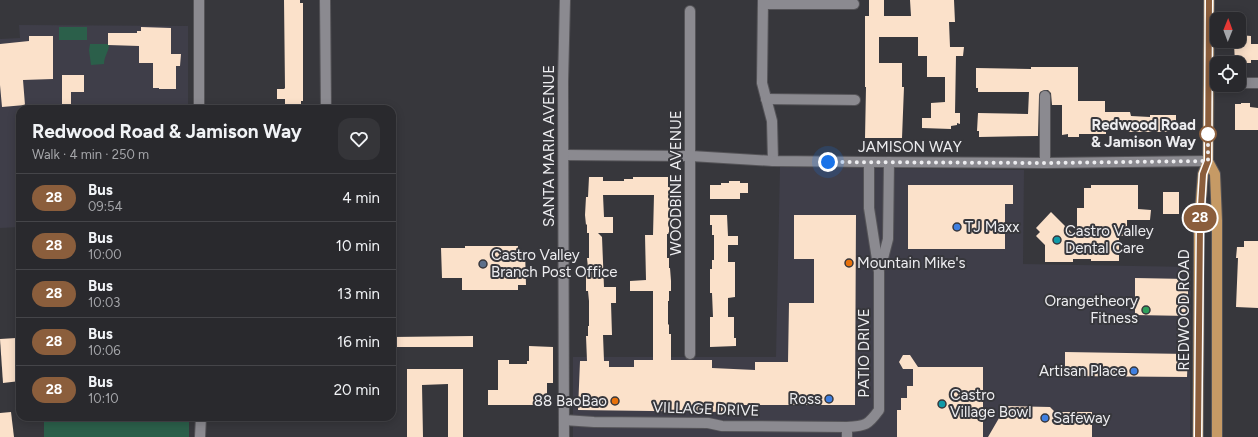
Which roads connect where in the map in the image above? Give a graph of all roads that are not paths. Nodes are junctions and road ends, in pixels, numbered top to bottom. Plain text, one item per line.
1 (199, 0) edge
2 (325, 0) edge
3 (565, 0) edge
4 (1209, 0) edge
5 (763, 2) edge
6 (854, 4) dead end
7 (690, 12) dead end
8 (1212, 56) edge
9 (1246, 83) edge
10 (1258, 83) edge
11 (1212, 92) edge
12 (1045, 96) dead end
13 (766, 99) junction
14 (855, 100) dead end
15 (199, 105) edge
16 (326, 105) edge
17 (564, 156) junction
18 (691, 156) junction
19 (773, 161) junction
20 (1208, 161) junction
21 (869, 162) junction
22 (889, 162) junction
23 (1045, 163) junction
24 (880, 272) junction
25 (690, 354) dead end
26 (564, 420) junction
27 (200, 421) edge
28 (847, 432) edge
29 (200, 437) edge
30 (564, 437) edge
31 (1198, 437) edge
32 (1217, 437) edge

1 - 15 street
2 - 16 street
3 - 17 street, SANTA MARIA AVENUE
4 - 8 main road, REDWOOD ROAD
5 - 6 street
5 - 13 street
7 - 18 street, WOODBINE AVENUE
9 - 10 street
11 - 20 main road, REDWOOD ROAD
12 - 23 street
13 - 14 street
13 - 19 street
17 - 18 street, JAMISON WAY
17 - 26 street, SANTA MARIA AVENUE
18 - 19 street, JAMISON WAY
18 - 25 street, WOODBINE AVENUE
19 - 21 street, JAMISON WAY
20 - 23 street, JAMISON WAY
20 - 31 main road, REDWOOD ROAD
20 - 32 main road, REDWOOD ROAD
21 - 22 street, JAMISON WAY
21 - 24 street, PATIO DRIVE
22 - 23 street, JAMISON WAY
22 - 24 street, PATIO DRIVE
24 - 28 street, PATIO DRIVE
26 - 28 street, VILLAGE DRIVE
26 - 30 street, SANTA MARIA AVENUE
27 - 29 street

